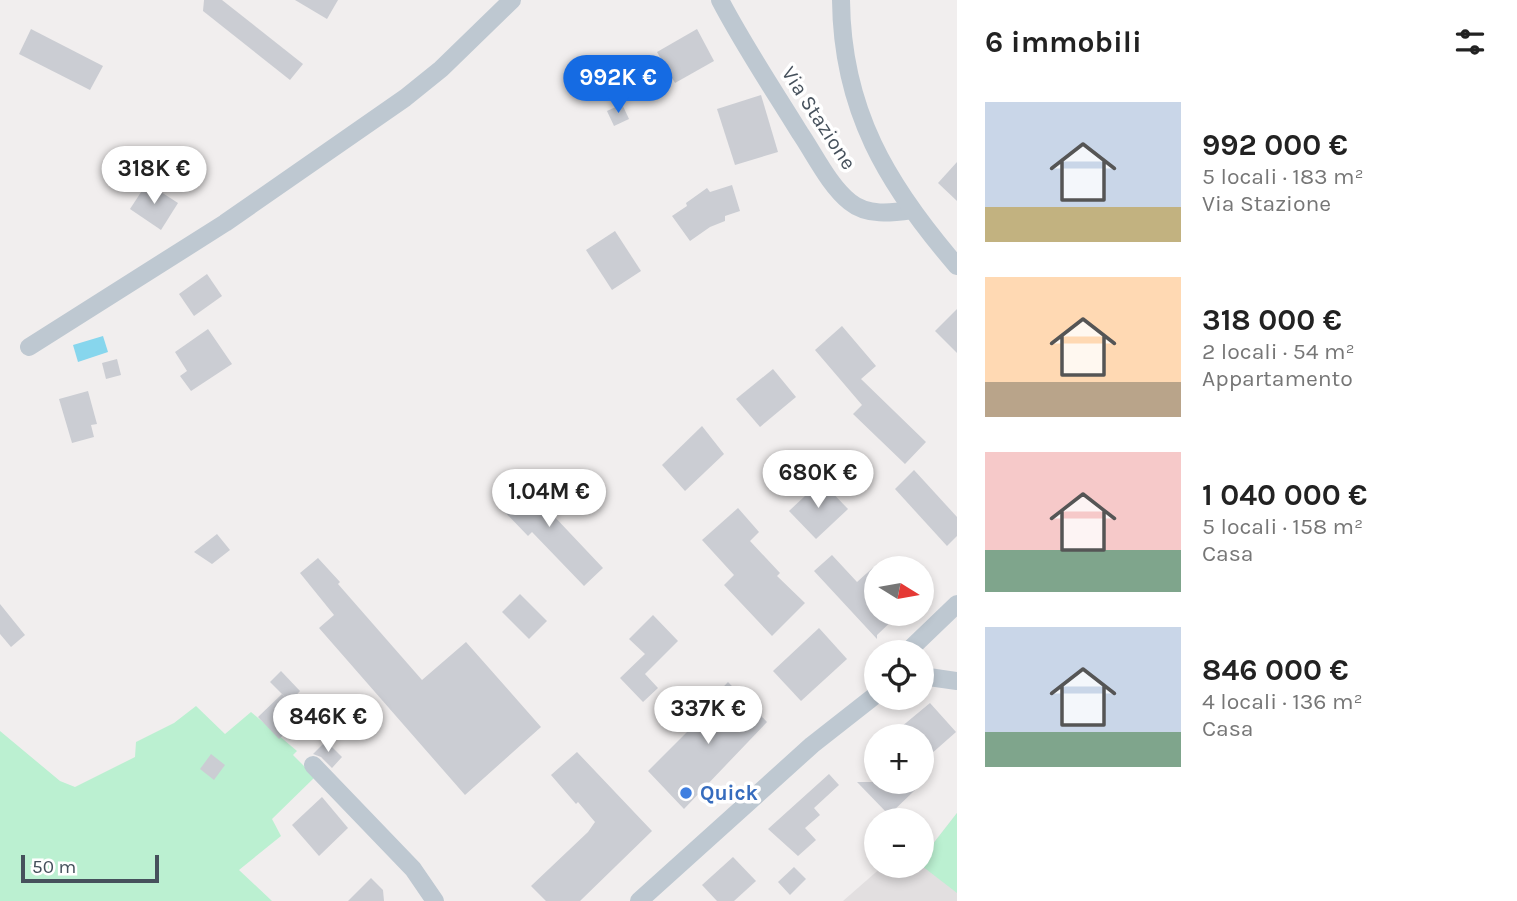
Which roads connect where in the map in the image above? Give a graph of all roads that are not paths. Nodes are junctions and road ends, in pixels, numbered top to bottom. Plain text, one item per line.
1 (512, 0) edge
2 (720, 0) edge
3 (841, 0) edge
4 (497, 6) edge
5 (912, 210) junction
6 (957, 266) edge
7 (29, 347) dead end
8 (957, 604) edge
9 (920, 640) edge
10 (934, 678) edge
11 (957, 681) edge
12 (864, 704) edge
13 (313, 765) dead end
14 (435, 901) edge
15 (639, 901) edge

1 - 4 street
2 - 5 street, Via Stazione
3 - 5 street
4 - 7 street
5 - 6 street
8 - 9 street
10 - 11 street
12 - 15 street
13 - 14 street

